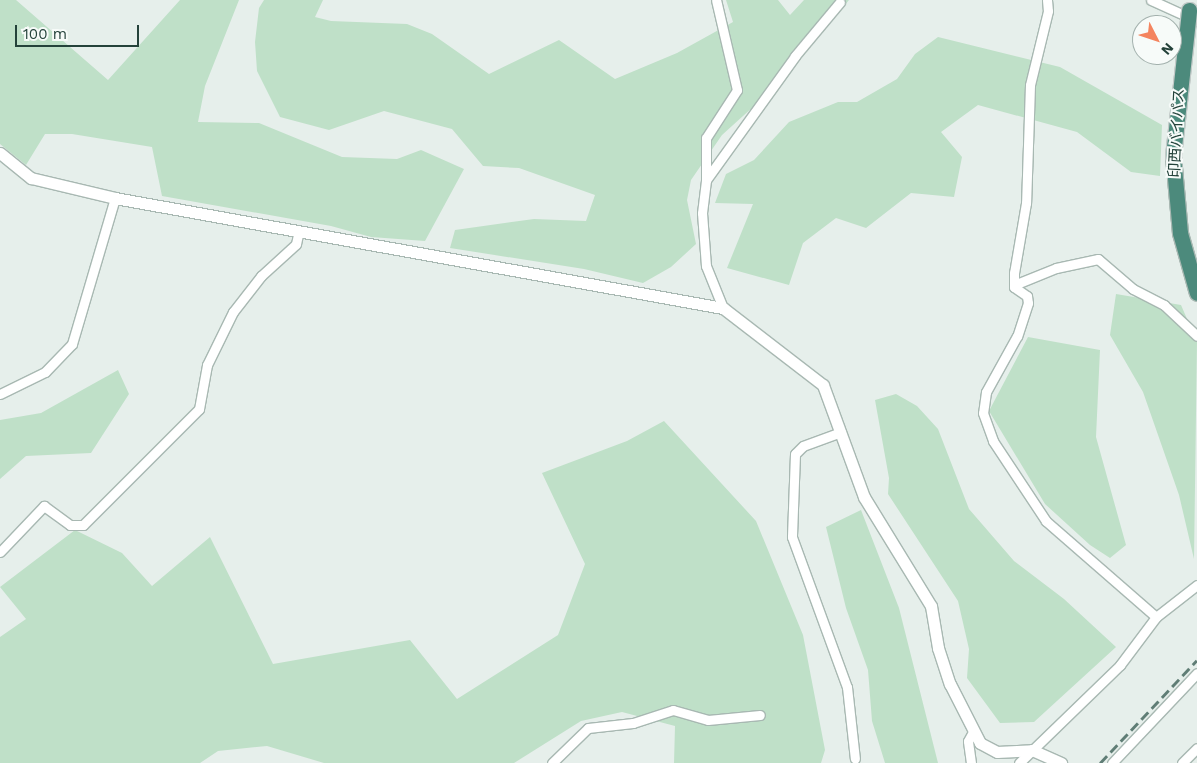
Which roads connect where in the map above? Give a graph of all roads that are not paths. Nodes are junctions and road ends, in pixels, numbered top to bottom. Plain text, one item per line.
1 (716, 0) edge
2 (1047, 0) edge
3 (1151, 0) edge
4 (840, 2) dead end
5 (1192, 10) edge
6 (0, 153) edge
7 (706, 180) junction
8 (115, 198) junction
9 (299, 230) junction
10 (1014, 285) junction
11 (1197, 293) edge
12 (723, 308) junction
13 (1197, 336) edge
14 (0, 394) edge
15 (841, 432) junction
16 (0, 552) edge
17 (1197, 585) edge
18 (1156, 617) junction
19 (1197, 673) edge
20 (760, 715) dead end
21 (973, 732) junction
22 (1197, 748) edge
23 (1032, 750) junction
24 (855, 759) dead end
25 (552, 763) edge
26 (970, 763) edge
27 (1019, 763) edge
28 (1061, 763) edge
29 (1112, 763) edge
30 (1182, 763) edge

1 - 7 street
2 - 10 street
3 - 5 street
4 - 7 street
5 - 11 highway, 印西バイパス, bridge
6 - 8 street
7 - 12 street
8 - 9 street
8 - 14 street
9 - 12 street
9 - 16 street
10 - 13 street
10 - 18 street
12 - 15 street
15 - 21 street
15 - 24 street
17 - 18 street
18 - 23 street
19 - 29 street
20 - 25 street
21 - 23 street
21 - 26 street
22 - 30 street
23 - 27 street
23 - 28 street

